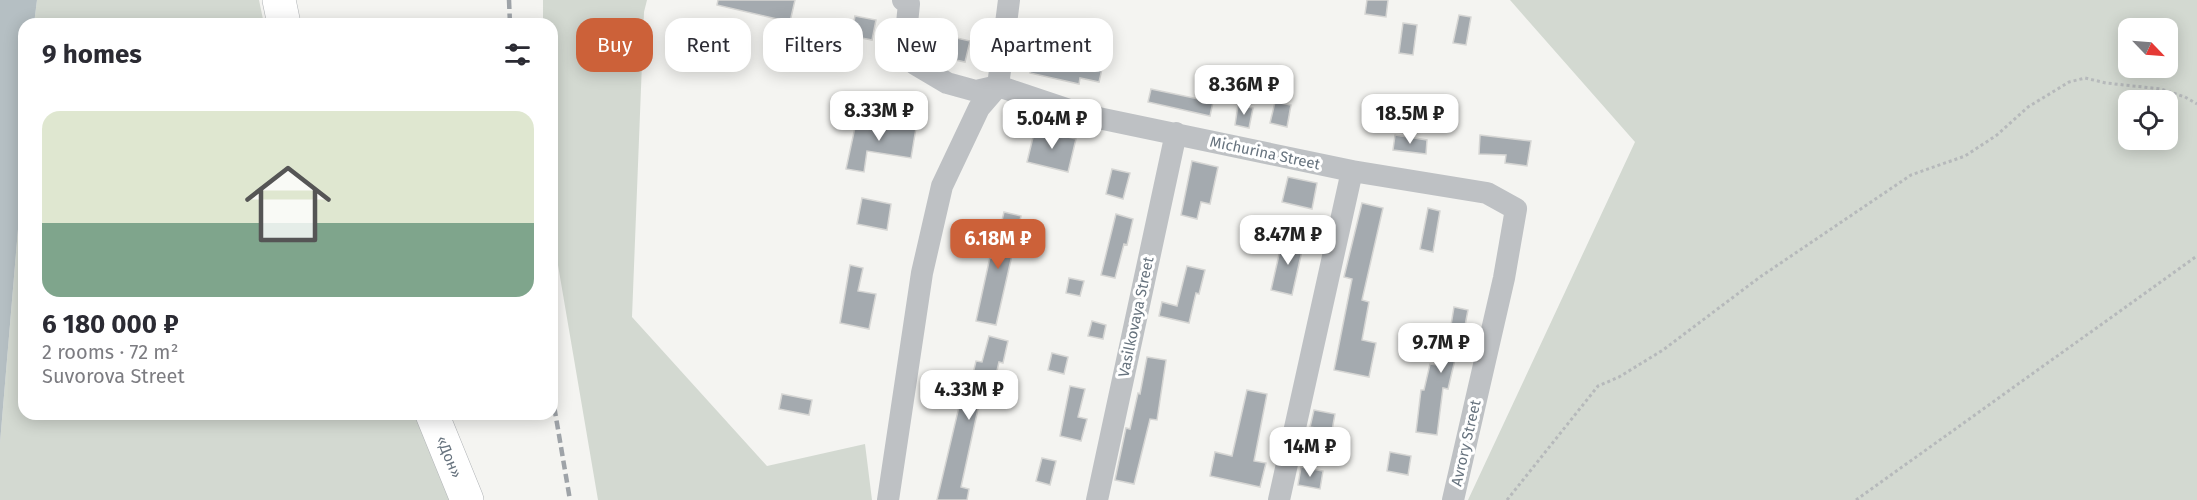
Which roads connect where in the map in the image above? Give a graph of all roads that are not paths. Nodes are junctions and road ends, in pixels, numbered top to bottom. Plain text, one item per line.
1 (279, 0) edge
2 (903, 0) edge
3 (1009, 0) edge
4 (283, 18) edge
5 (998, 86) junction
6 (1176, 133) junction
7 (1352, 171) junction
8 (1516, 209) joint
9 (434, 420) edge
10 (467, 500) edge
11 (888, 500) edge
12 (1097, 500) edge
13 (1279, 500) edge
14 (1453, 500) edge

1 - 4 highway
2 - 5 street, Michurina Street
3 - 5 street
5 - 6 street, Michurina Street
5 - 11 street
6 - 7 street, Michurina Street
6 - 12 street, Vasilkovaya Street
7 - 8 street, Michurina Street
7 - 13 street
8 - 14 street, Avrory Street
9 - 10 highway, «Дон»

